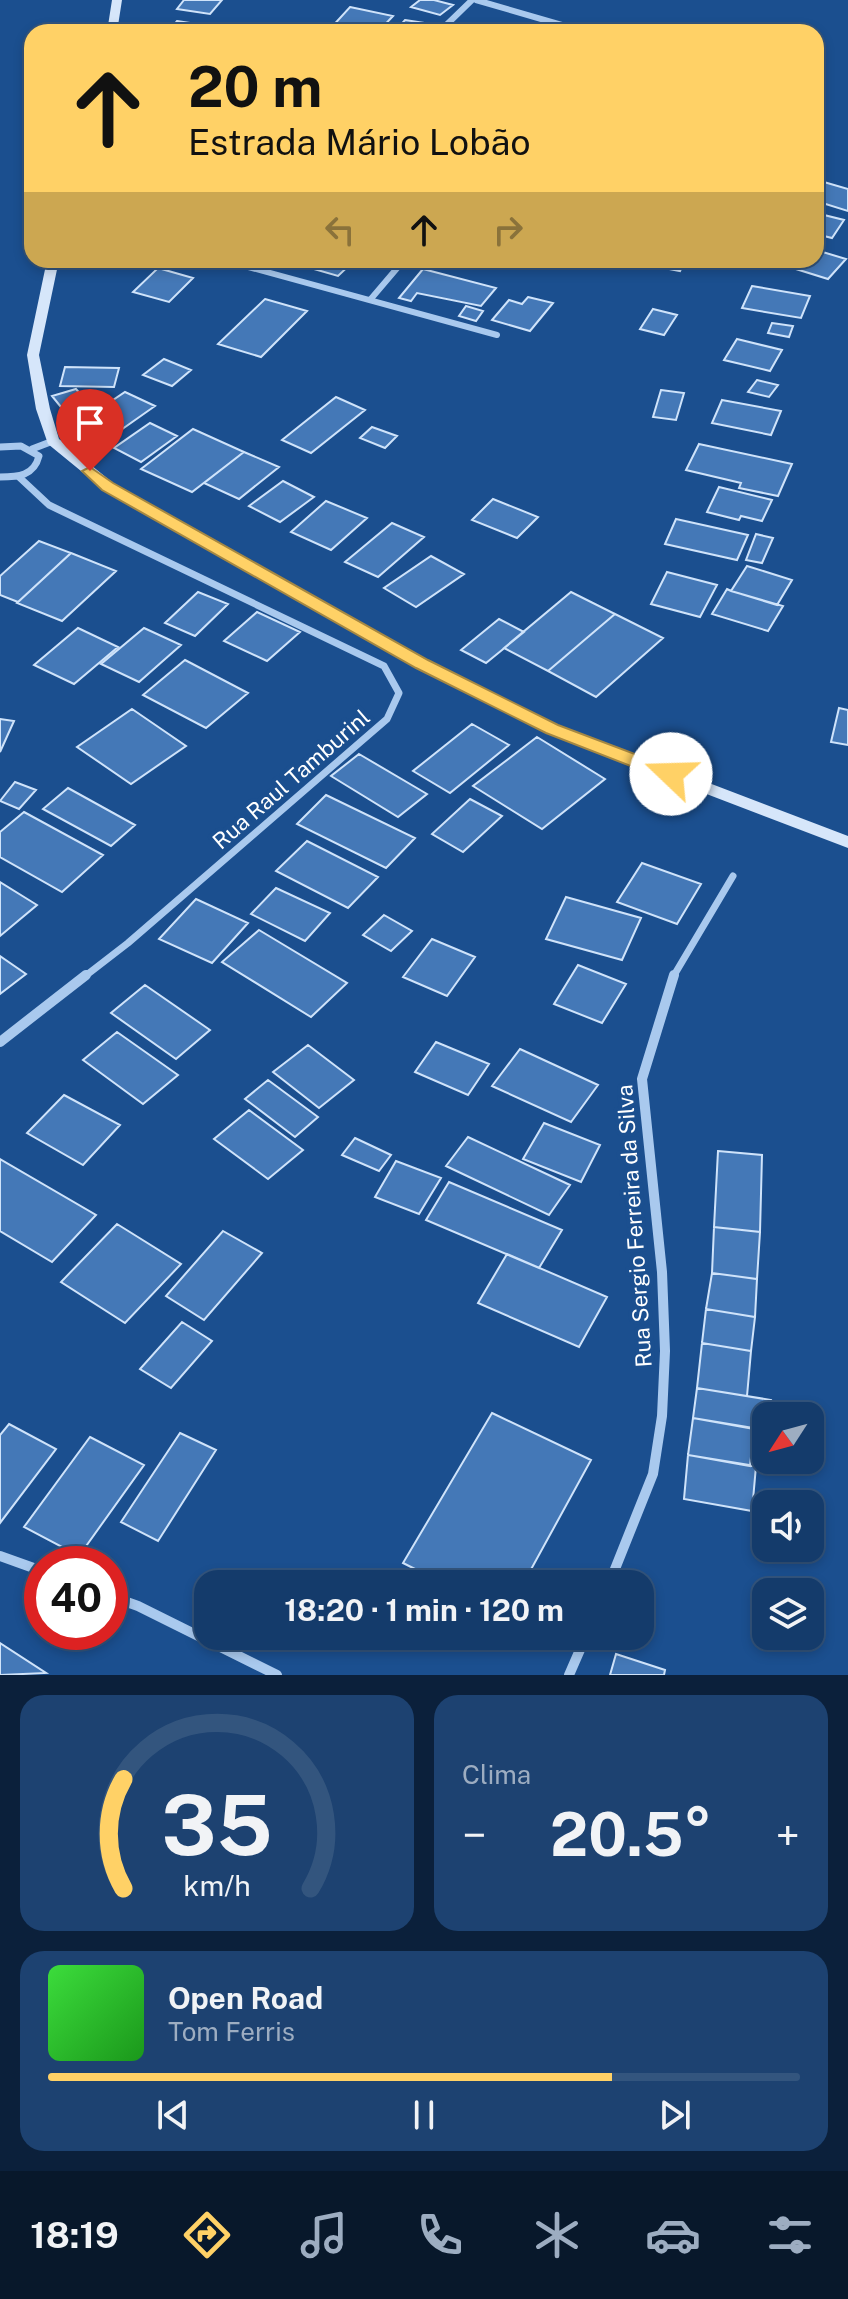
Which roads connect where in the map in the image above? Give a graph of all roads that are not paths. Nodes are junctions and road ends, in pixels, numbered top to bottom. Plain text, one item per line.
1 (117, 0) edge
2 (474, 0) edge
3 (113, 24) edge
4 (448, 24) edge
5 (558, 24) edge
6 (51, 268) edge
7 (252, 268) edge
8 (397, 268) edge
9 (370, 300) junction
10 (497, 335) dead end
11 (53, 441) junction
12 (0, 447) edge
13 (32, 449) junction
14 (19, 477) junction
15 (0, 479) edge
16 (848, 842) edge
17 (733, 876) dead end
18 (0, 1042) edge
19 (0, 1556) edge
20 (24, 1565) edge
21 (615, 1570) edge
22 (128, 1602) edge
23 (580, 1650) edge
24 (277, 1675) edge
25 (569, 1675) edge

1 - 3 street
2 - 4 street
2 - 5 street
6 - 11 street
7 - 9 street
8 - 9 street
9 - 10 street
11 - 13 street
11 - 16 street
12 - 13 street
13 - 14 street
14 - 15 street
14 - 18 street, Rua Raul Tamburinl
17 - 21 street, Rua Sergio Ferreira da Silva
19 - 20 street
22 - 24 street
23 - 25 street

